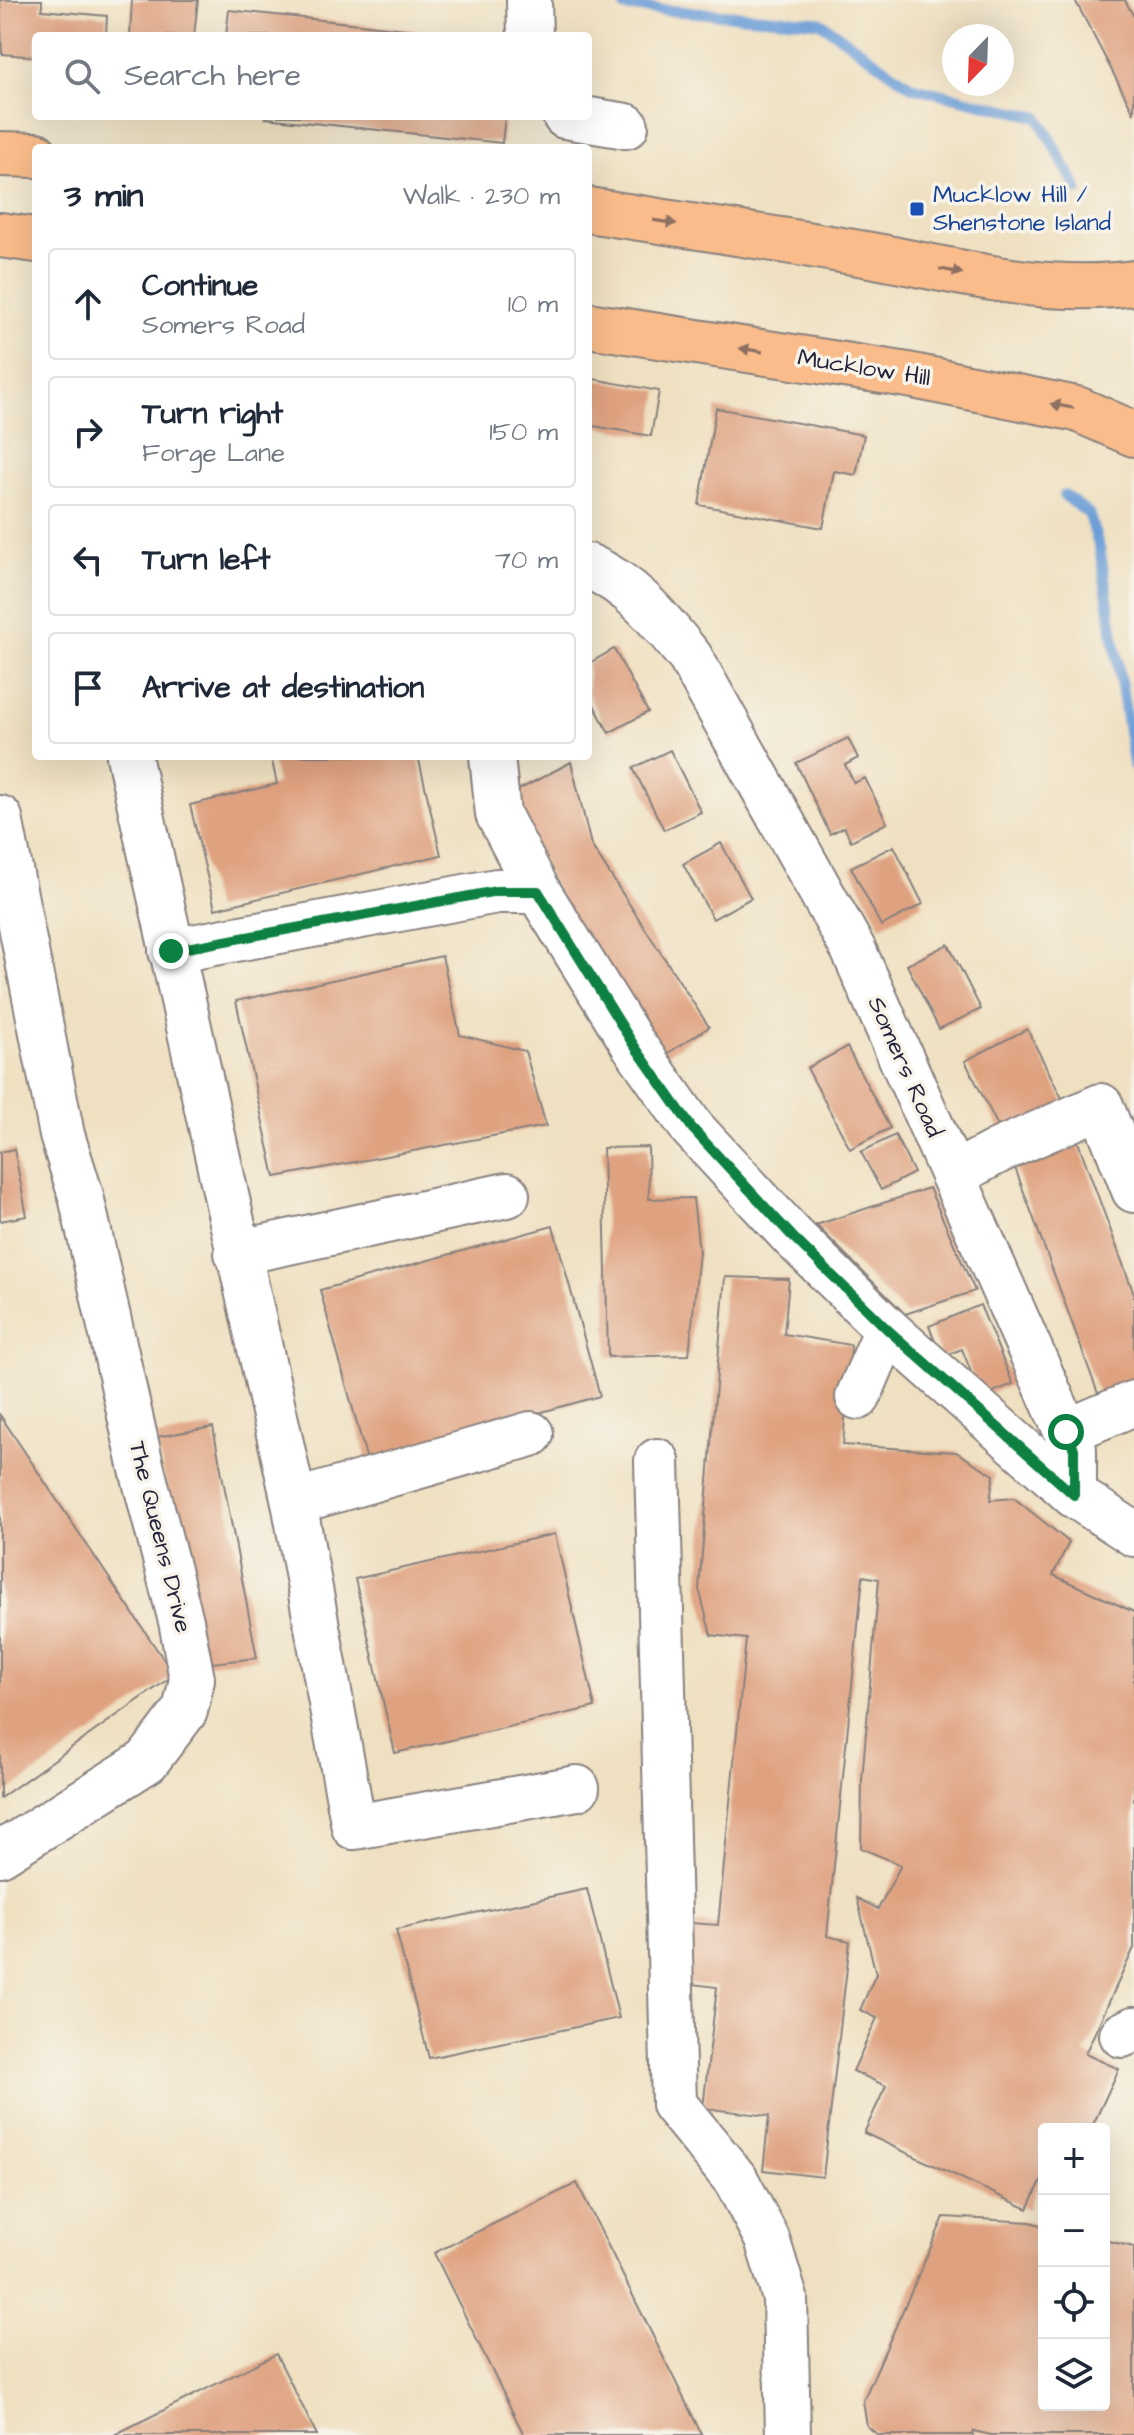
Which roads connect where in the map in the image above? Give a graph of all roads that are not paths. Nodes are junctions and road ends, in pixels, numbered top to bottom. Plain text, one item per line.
1 (529, 0) edge
2 (530, 32) edge
3 (589, 120) edge
4 (626, 126) dead end
5 (0, 154) edge
6 (32, 155) edge
7 (592, 211) edge
8 (1134, 283) edge
9 (592, 326) edge
10 (1134, 434) edge
11 (601, 571) edge
12 (130, 760) edge
13 (492, 760) edge
14 (0, 818) edge
15 (538, 891) junction
16 (171, 951) junction
17 (953, 1175) junction
18 (1134, 1190) edge
19 (507, 1195) dead end
20 (237, 1253) junction
21 (887, 1329) junction
22 (858, 1397) dead end
23 (1134, 1403) edge
24 (1066, 1432) junction
25 (531, 1434) dead end
26 (657, 1461) dead end
27 (1074, 1495) junction
28 (294, 1502) junction
29 (1134, 1534) edge
30 (577, 1788) dead end
31 (0, 1854) edge
32 (788, 2435) edge

1 - 2 street
3 - 4 street
5 - 6 highway
7 -> 8 highway
10 -> 9 highway, Mucklow Hill
11 - 17 street, Somers Road
12 - 16 street
13 - 15 street
14 - 31 street, The Queens Drive
15 - 16 street
15 - 21 street
16 - 20 street
17 - 18 street
17 - 24 street, Somers Road
19 - 20 street
20 - 28 street
21 - 22 street
21 - 27 street
23 - 24 street
24 - 27 street, Somers Road
25 - 28 street
26 - 32 street
27 - 29 street
28 - 30 street

